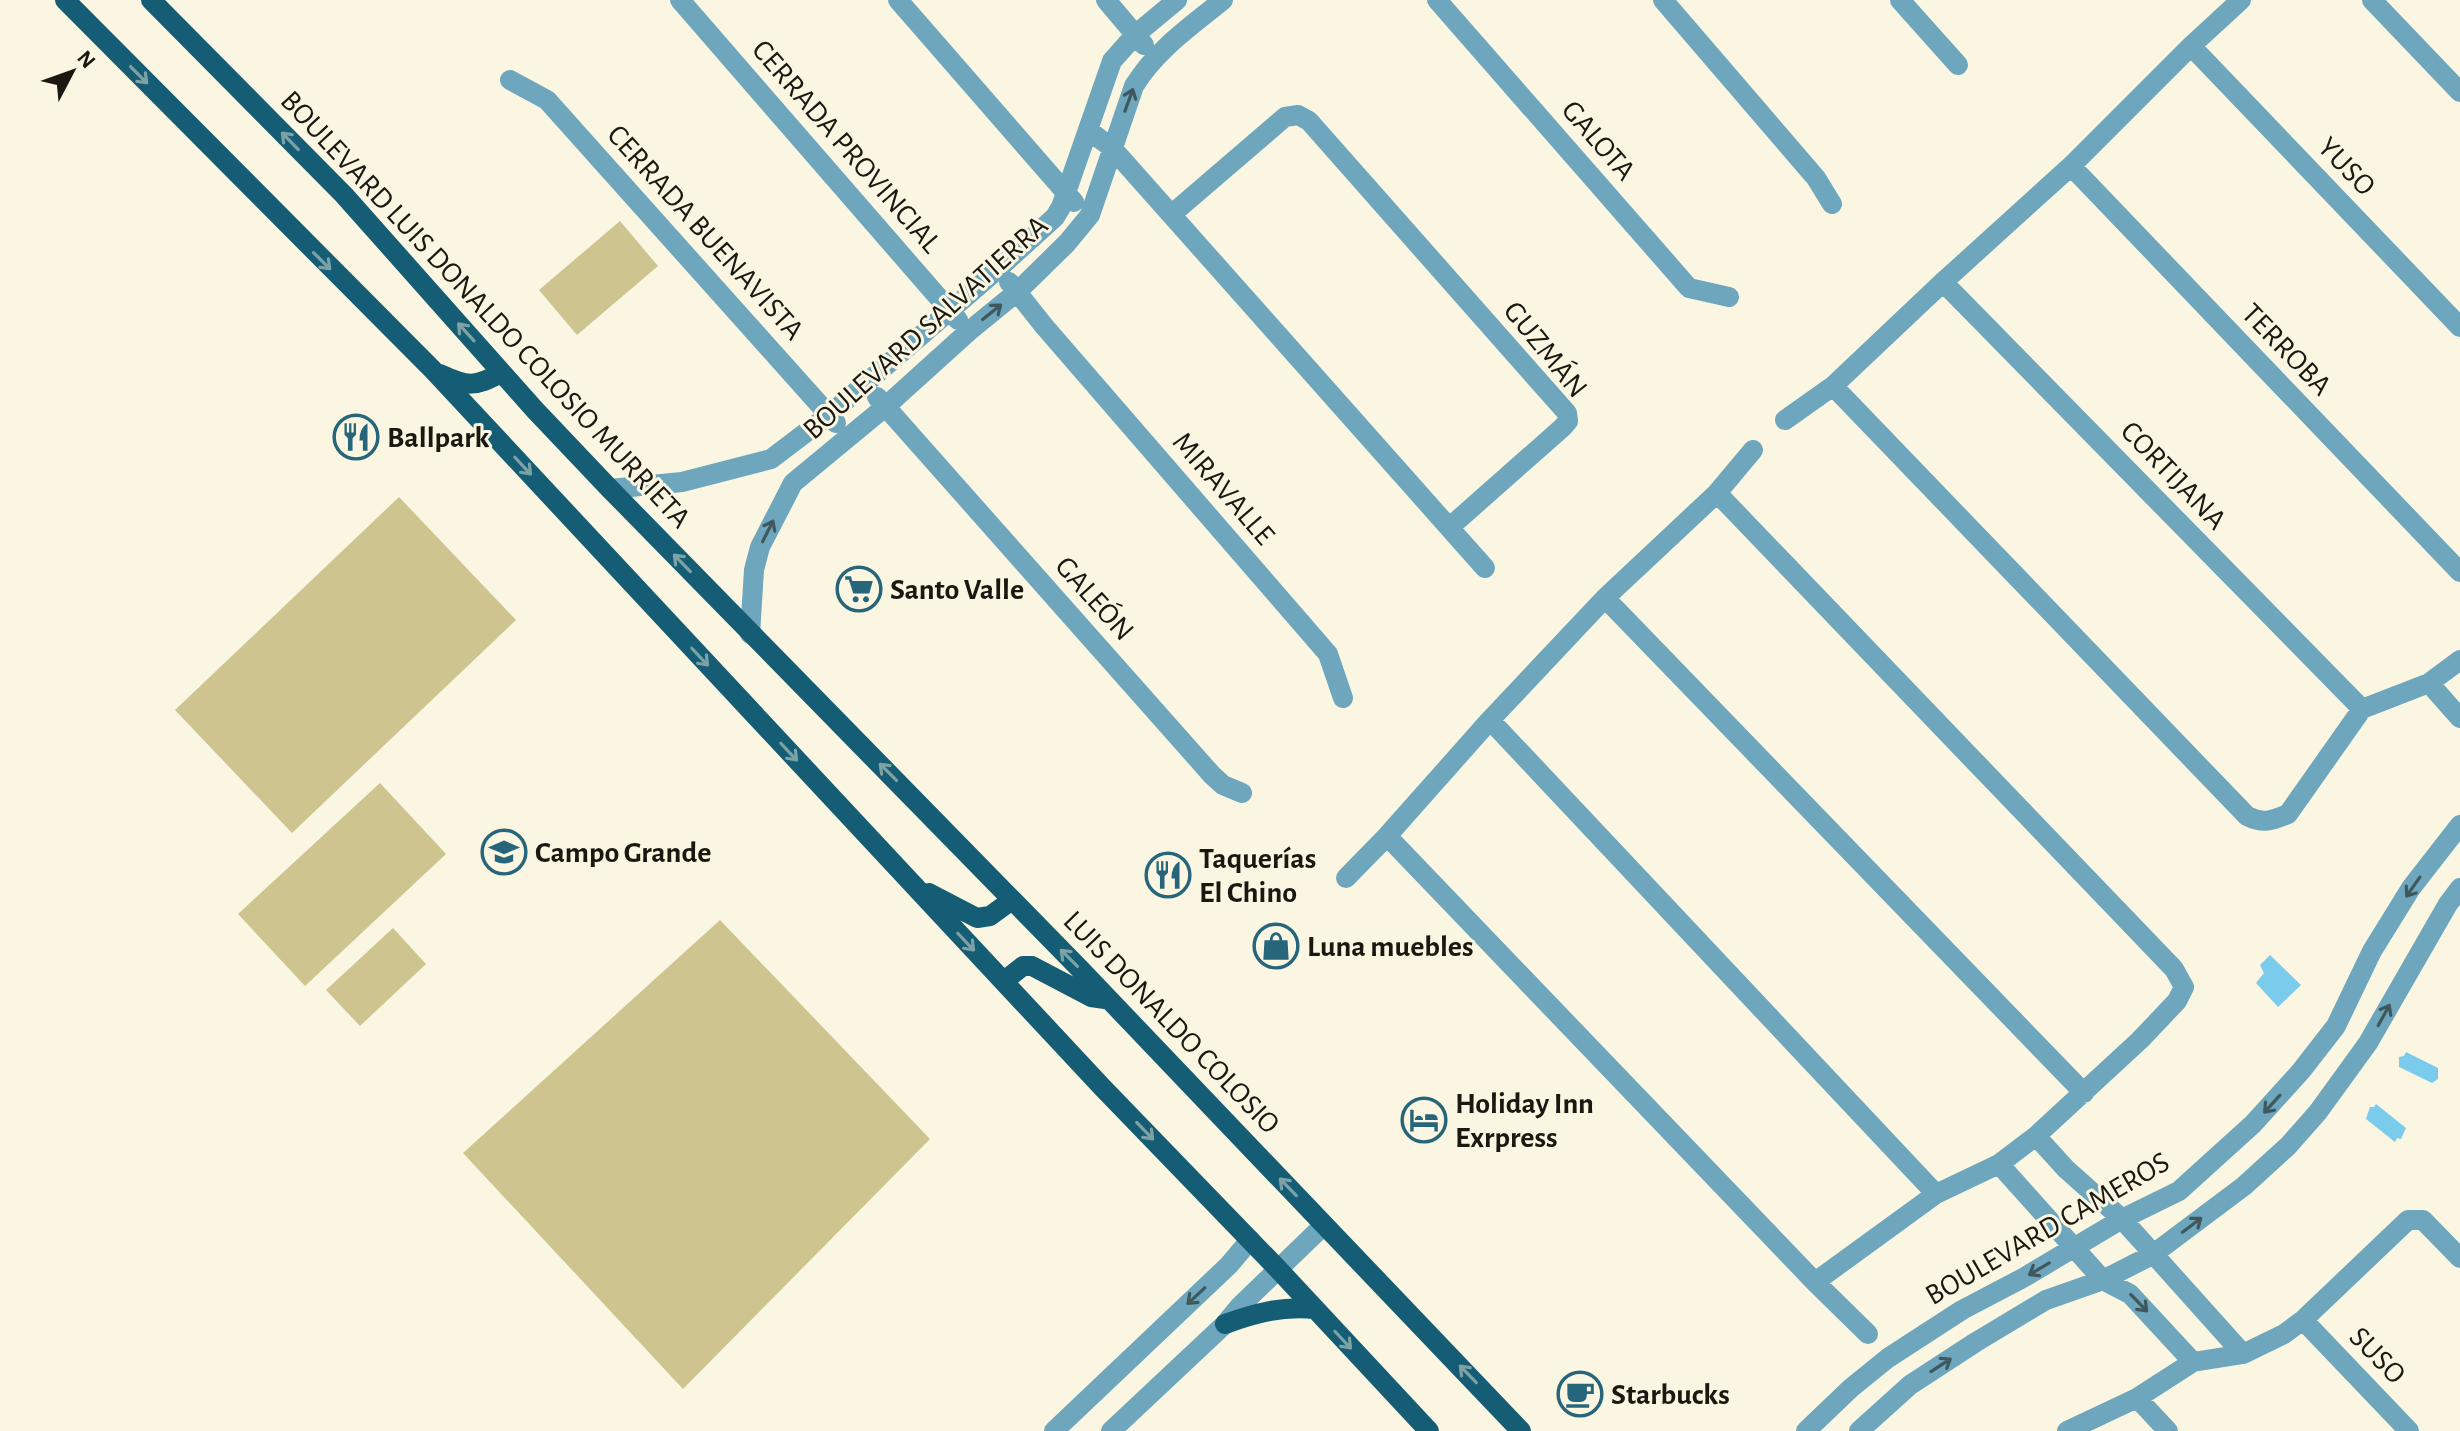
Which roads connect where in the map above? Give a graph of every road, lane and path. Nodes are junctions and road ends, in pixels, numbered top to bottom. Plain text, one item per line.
1 (65, 0) edge
2 (151, 0) edge
3 (680, 0) edge
4 (898, 0) edge
5 (1106, 0) edge
6 (1177, 0) edge
7 (1223, 0) edge
8 (1437, 0) edge
9 (1663, 0) edge
10 (1900, 0) edge
11 (2241, 0) edge
12 (2372, 0) edge
13 (1135, 35) junction
14 (2191, 46) junction
15 (1155, 56) junction
16 (1958, 65) dead end
17 (510, 80) dead end
18 (2460, 92) edge
19 (1088, 130) junction
20 (1112, 148) junction
21 (2071, 166) junction
22 (1067, 196) junction
23 (1832, 204) dead end
24 (1172, 214) junction
25 (1090, 215) junction
26 (998, 269) junction
27 (1943, 282) junction
28 (1017, 292) junction
29 (1729, 297) dead end
30 (950, 310) junction
31 (2460, 327) edge
32 (968, 332) junction
33 (433, 370) junction
34 (501, 373) junction
35 (865, 384) junction
36 (1833, 386) junction
37 (885, 407) junction
38 (829, 415) junction
39 (1785, 420) dead end
40 (847, 436) junction
41 (1753, 450) dead end
42 (771, 459) junction
43 (793, 483) junction
44 (610, 489) junction
45 (1717, 493) junction
46 (1451, 526) junction
47 (1485, 568) dead end
48 (2460, 572) edge
49 (1605, 598) junction
50 (750, 634) junction
51 (775, 659) joint
52 (2460, 661) edge
53 (2429, 683) junction
54 (1343, 698) dead end
55 (2362, 709) junction
56 (2453, 710) edge
57 (1490, 720) junction
58 (1242, 793) dead end
59 (2460, 825) edge
60 (1387, 836) junction
61 (1346, 878) dead end
62 (914, 886) junction
63 (2460, 888) edge
64 (1012, 900) junction
65 (1004, 981) junction
66 (1109, 999) junction
67 (2336, 1026) junction
68 (2368, 1043) junction
69 (2084, 1093) junction
70 (2036, 1136) junction
71 (1999, 1164) junction
72 (1936, 1194) junction
73 (2122, 1219) junction
74 (1324, 1225) junction
75 (1250, 1240) junction
76 (2074, 1247) junction
77 (2152, 1255) junction
78 (2460, 1258) edge
79 (1278, 1269) junction
80 (2103, 1280) junction
81 (1815, 1282) junction
82 (1314, 1309) junction
83 (2303, 1320) junction
84 (1225, 1324) junction
85 (1868, 1334) dead end
86 (2243, 1354) junction
87 (1888, 1358) junction
88 (2193, 1362) junction
89 (1910, 1385) junction
90 (2137, 1398) junction
91 (1054, 1431) edge
92 (1111, 1431) edge
93 (1429, 1431) edge
94 (1521, 1431) edge
95 (1806, 1431) edge
96 (1859, 1431) edge
97 (2067, 1431) edge
98 (2168, 1431) edge
99 (2409, 1431) edge

1 -> 33 main road
34 -> 2 main road, BOULEVARD LUIS DONALDO COLOSIO MURRIETA
3 - 30 street, CERRADA PROVINCIAL
4 - 22 street
5 - 13 street
6 - 13 street, BOULEVARD SALVATIERRA
7 - 15 street, BOULEVARD SALVATIERRA
8 - 29 street, GALOTA
9 - 23 street
10 - 16 street
11 - 14 street
12 - 18 street
13 - 15 street
13 - 19 street, BOULEVARD SALVATIERRA
14 - 21 street
14 - 31 street, YUSO
20 -> 15 street, BOULEVARD SALVATIERRA
17 - 38 street, CERRADA BUENAVISTA
19 - 20 street
19 - 22 street, BOULEVARD SALVATIERRA
20 - 24 street
20 - 25 street, BOULEVARD SALVATIERRA
21 - 27 street
21 - 48 street, TERROBA
22 - 25 street
22 - 26 street, BOULEVARD SALVATIERRA
24 - 46 street
24 - 46 street, GUZMÁN
25 - 28 street, BOULEVARD SALVATIERRA
26 - 28 street, MIRAVALLE
26 - 30 street, BOULEVARD SALVATIERRA
27 - 36 street
27 - 55 street, CORTIJANA
32 -> 28 street, BOULEVARD SALVATIERRA
28 - 54 street, MIRAVALLE
30 - 32 street, CERRADA PROVINCIAL
30 - 35 street, BOULEVARD SALVATIERRA
32 - 37 street, BOULEVARD SALVATIERRA
33 - 34 main road
33 -> 62 main road
34 - 44 main road, BOULEVARD LUIS DONALDO COLOSIO MURRIETA
35 - 37 street, GALEÓN
35 - 38 street, BOULEVARD SALVATIERRA
36 - 39 street
36 - 55 street
37 - 40 street, BOULEVARD SALVATIERRA
37 - 58 street, GALEÓN
38 - 40 street, CERRADA BUENAVISTA
38 - 42 street, BOULEVARD SALVATIERRA
40 - 43 street, BOULEVARD SALVATIERRA
41 - 45 street
42 - 43 street
42 - 44 street, BOULEVARD SALVATIERRA
50 -> 43 street, BOULEVARD SALVATIERRA
50 -> 44 main road, BOULEVARD LUIS DONALDO COLOSIO MURRIETA
45 - 49 street
45 - 69 street
46 - 47 street
49 - 57 street
49 - 69 street
50 - 51 main road, BOULEVARD LUIS DONALDO COLOSIO MURRIETA
64 -> 51 main road, LUIS DONALDO COLOSIO
52 - 53 street
53 - 55 street
53 - 56 street
57 - 60 street
57 - 72 street
59 -> 67 street, BOULEVARD CAMEROS
60 - 61 street
60 - 81 street
62 - 64 main road
62 -> 65 main road
68 -> 63 street, BOULEVARD CAMEROS
66 -> 64 main road, LUIS DONALDO COLOSIO
65 - 66 main road
65 -> 75 main road
74 -> 66 main road, LUIS DONALDO COLOSIO
67 - 68 street
67 -> 73 street, BOULEVARD CAMEROS
77 -> 68 street, BOULEVARD CAMEROS
69 - 70 street
70 - 71 street
70 - 73 street
71 - 72 street
71 - 76 street
72 - 81 street
73 - 76 street, BOULEVARD CAMEROS
73 - 77 street
74 - 79 street
94 -> 74 main road, LUIS DONALDO COLOSIO
75 - 79 main road
75 -> 91 street
76 - 80 street
76 -> 87 street, BOULEVARD CAMEROS
77 - 80 street, BOULEVARD CAMEROS
77 - 86 street
78 - 83 street
79 - 82 main road
79 - 84 street
80 -> 88 street
89 -> 80 street, BOULEVARD CAMEROS
81 - 85 street
82 - 84 main road
82 -> 93 main road
83 - 86 street
83 - 99 street, SUSO
84 - 92 street
86 - 88 street
87 - 89 street
87 - 95 street, BOULEVARD CAMEROS
88 - 90 street
89 - 96 street, BOULEVARD CAMEROS
90 - 97 street
90 - 98 street

